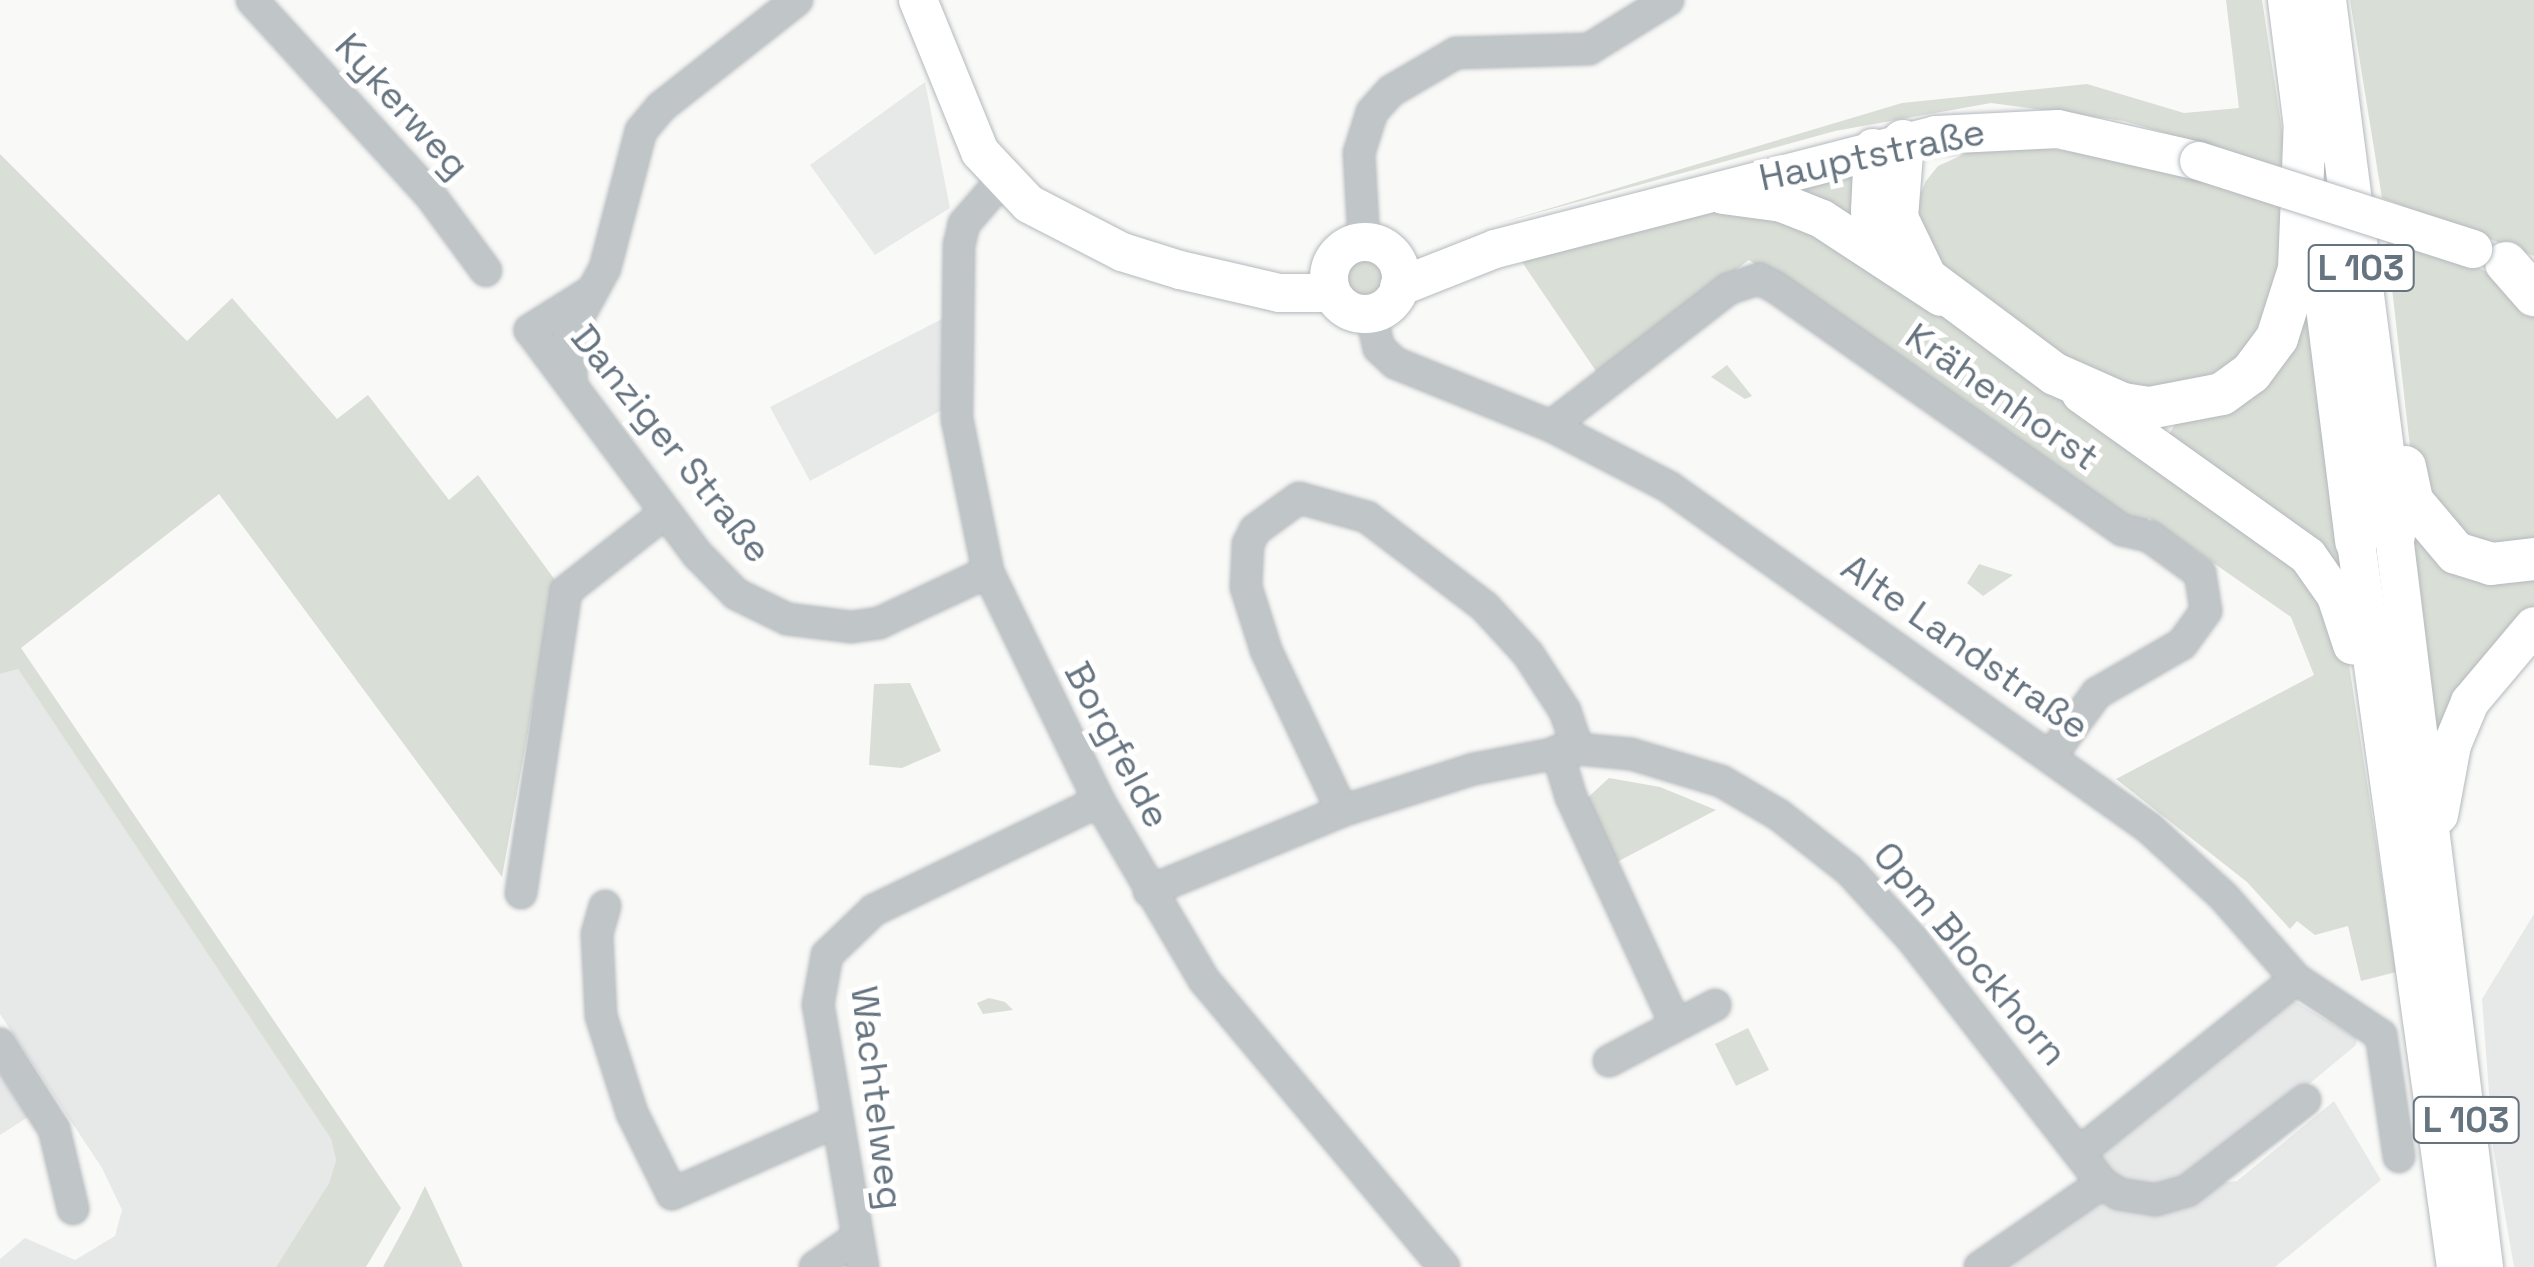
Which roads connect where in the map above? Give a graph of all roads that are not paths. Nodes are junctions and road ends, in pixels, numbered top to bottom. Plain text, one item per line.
1 (252, 0) edge
2 (797, 0) edge
3 (918, 0) edge
4 (1668, 0) edge
5 (2289, 0) edge
6 (2325, 0) edge
7 (2305, 122) junction
8 (1888, 144) junction
9 (1001, 180) junction
10 (1706, 193) junction
11 (1886, 262) junction
12 (1386, 263) junction
13 (2504, 263) edge
14 (486, 271) dead end
15 (1331, 280) junction
16 (2534, 295) edge
17 (1954, 304) junction
18 (1371, 314) junction
19 (2055, 374) junction
20 (2377, 386) junction
21 (1551, 426) junction
22 (666, 513) junction
23 (2375, 539) junction
24 (2534, 559) edge
25 (988, 572) junction
26 (2534, 626) edge
27 (2381, 743) junction
28 (1567, 750) junction
29 (2050, 757) junction
30 (1099, 801) junction
31 (1342, 811) junction
32 (2432, 852) junction
33 (1149, 891) junction
34 (521, 892) dead end
35 (605, 906) dead end
36 (2296, 979) junction
37 (1715, 1004) dead end
38 (1676, 1025) junction
39 (0, 1044) edge
40 (1609, 1061) dead end
41 (2305, 1100) dead end
42 (835, 1122) junction
43 (2081, 1151) junction
44 (2400, 1157) dead end
45 (2102, 1183) junction
46 (73, 1209) dead end
47 (859, 1253) edge
48 (815, 1267) edge
49 (1444, 1267) edge
50 (1980, 1267) edge
51 (2456, 1267) edge
52 (2484, 1267) edge

1 - 14 street, Kykerweg
2 - 22 street, Danziger Straße
3 - 9 main road
4 - 12 street
5 - 7 highway, L 103
6 - 20 highway, L 103
7 - 19 highway
7 - 23 highway, L 103
8 - 10 main road, Hauptstraße
8 - 11 main road
8 - 13 main road, Hauptstraße, bridge
8 - 17 highway
9 - 15 main road
9 - 25 street, Borgfelde
10 - 11 main road
10 - 12 main road, Hauptstraße
11 - 17 main road
12 - 15 main road, Hauptstraße
12 - 18 main road, Hauptstraße
13 - 16 highway
15 - 18 main road
17 - 19 highway
18 - 21 street, Alte Landstraße
19 - 27 main road
20 - 23 highway, L 103
20 - 24 highway
21 - 29 street, Alte Landstraße
21 - 29 street, Krähenhorst
22 - 25 street, Danziger Straße
22 - 34 street
23 - 27 main road, L 103
23 - 32 main road, L 103
25 - 30 street, Borgfelde
26 - 32 main road
27 - 51 main road, L 103
28 - 31 street, Opm Blockhorn
28 - 31 street
28 - 38 street
28 - 43 street, Opm Blockhorn
29 - 36 street, Alte Landstraße
30 - 33 street, Borgfelde
30 - 42 street, Wachtelweg
31 - 33 street, Opm Blockhorn
32 - 52 main road, L 103
33 - 49 street, Borgfelde
35 - 42 street
36 - 43 street
36 - 44 street, Alte Landstraße
37 - 38 street
38 - 40 street
39 - 46 street
41 - 45 street
42 - 47 street, Wachtelweg
43 - 45 street, Opm Blockhorn
45 - 50 street
47 - 48 street

